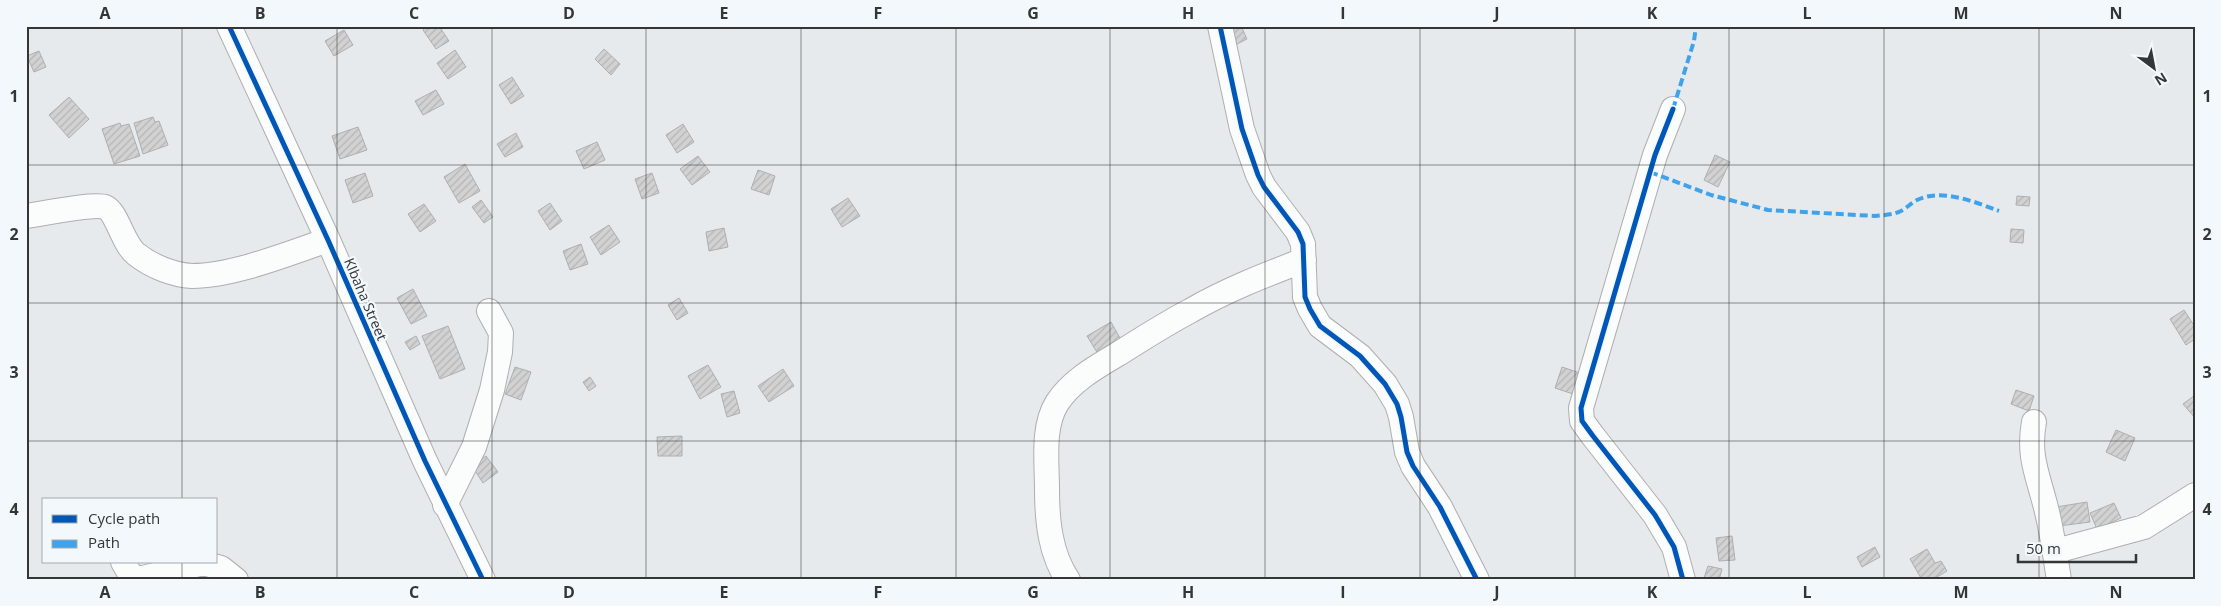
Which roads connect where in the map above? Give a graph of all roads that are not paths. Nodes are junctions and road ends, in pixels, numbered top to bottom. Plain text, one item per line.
1 (229, 26) edge
2 (1220, 26) edge
3 (1673, 109) dead end
4 (26, 216) edge
5 (328, 240) junction
6 (1304, 260) junction
7 (489, 310) dead end
8 (2034, 422) dead end
9 (2195, 495) edge
10 (445, 505) junction
11 (2056, 551) junction
12 (124, 564) edge
13 (198, 564) edge
14 (206, 564) edge
15 (236, 580) edge
16 (483, 580) edge
17 (1068, 580) edge
18 (1477, 580) edge
19 (1683, 580) edge
20 (2059, 580) edge

1 - 5 street, KIbaha Street
2 - 6 street
3 - 19 street
4 - 5 street
5 - 10 street, KIbaha Street
6 - 17 street
6 - 18 street
7 - 10 street
8 - 11 street
9 - 11 street
10 - 16 street, KIbaha Street
11 - 20 street
12 - 13 street
14 - 15 street

